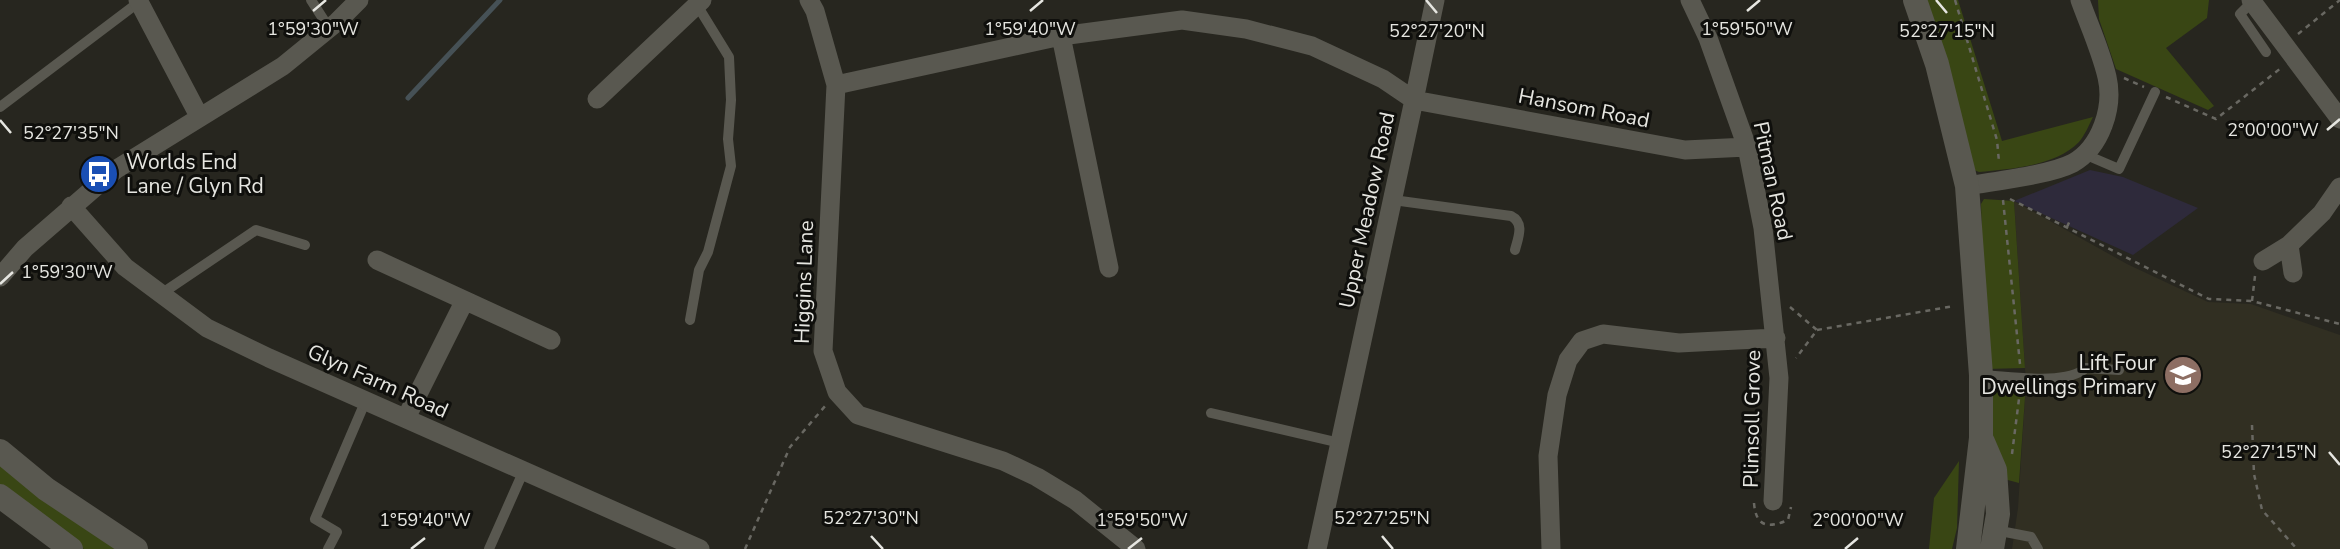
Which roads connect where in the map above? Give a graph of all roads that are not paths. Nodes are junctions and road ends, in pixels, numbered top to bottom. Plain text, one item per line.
1 (311, 0) edge
2 (359, 0) edge
3 (809, 0) edge
4 (1436, 0) edge
5 (1690, 0) edge
6 (1915, 0) edge
7 (2080, 0) edge
8 (138, 1) edge
9 (2252, 1) edge
10 (699, 2) edge
11 (329, 29) junction
12 (1061, 36) junction
13 (2266, 52) dead end
14 (836, 86) junction
15 (2155, 92) road end
16 (597, 99) dead end
17 (1414, 100) junction
18 (0, 107) edge
19 (199, 116) junction
20 (2340, 119) edge
21 (1747, 147) junction
22 (2084, 154) junction
23 (1967, 186) junction
24 (2340, 187) edge
25 (1393, 200) junction
26 (71, 206) junction
27 (2289, 245) junction
28 (305, 246) dead end
29 (1515, 250) dead end
30 (377, 260) dead end
31 (1109, 268) dead end
32 (2259, 268) road end
33 (2293, 273) dead end
34 (0, 277) edge
35 (161, 294) junction
36 (464, 302) junction
37 (690, 320) dead end
38 (1776, 338) junction
39 (551, 340) dead end
40 (2119, 370) dead end
41 (1981, 375) junction
42 (366, 400) junction
43 (1211, 413) dead end
44 (406, 418) junction
45 (1981, 438) junction
46 (1340, 443) junction
47 (0, 451) edge
48 (524, 471) junction
49 (0, 496) edge
50 (1773, 501) dead end
51 (1994, 540) edge
52 (71, 549) edge
53 (136, 549) edge
54 (328, 549) edge
55 (489, 549) edge
56 (700, 549) edge
57 (1136, 549) edge
58 (1317, 549) edge
59 (1551, 549) edge
60 (1968, 549) edge
61 (2038, 549) edge

1 - 11 lane
2 - 11 street
3 - 14 street, Higgins Lane
4 - 17 street
5 - 21 street, Pitman Road
6 - 23 street
7 - 22 street
8 - 18 lane
8 - 19 street
9 - 13 lane
9 - 20 street
10 - 16 street
10 - 37 lane
11 - 19 street
12 - 14 street, Upper Meadow Road
12 - 17 street, Upper Meadow Road
12 - 31 street
14 - 57 street, Higgins Lane
15 - 22 lane
17 - 21 street, Hansom Road
17 - 25 street, Upper Meadow Road
19 - 26 street
21 - 38 street, Pitman Road
22 - 23 street
23 - 41 street
24 - 27 street
25 - 29 lane
25 - 46 street, Upper Meadow Road
26 - 34 street
26 - 35 street, Glyn Farm Road
27 - 32 street
27 - 33 street
28 - 35 lane
30 - 36 street
35 - 42 street, Glyn Farm Road
36 - 39 street
36 - 44 street
38 - 50 street, Plimsoll Grove
38 - 59 street
40 - 41 lane
41 - 45 street
42 - 44 street, Glyn Farm Road
42 - 54 lane
43 - 46 lane
44 - 48 street, Glyn Farm Road
45 - 51 street
45 - 60 street
46 - 58 street, Upper Meadow Road
47 - 53 street
48 - 55 lane
48 - 56 street, Glyn Farm Road
49 - 52 street
51 - 61 lane

